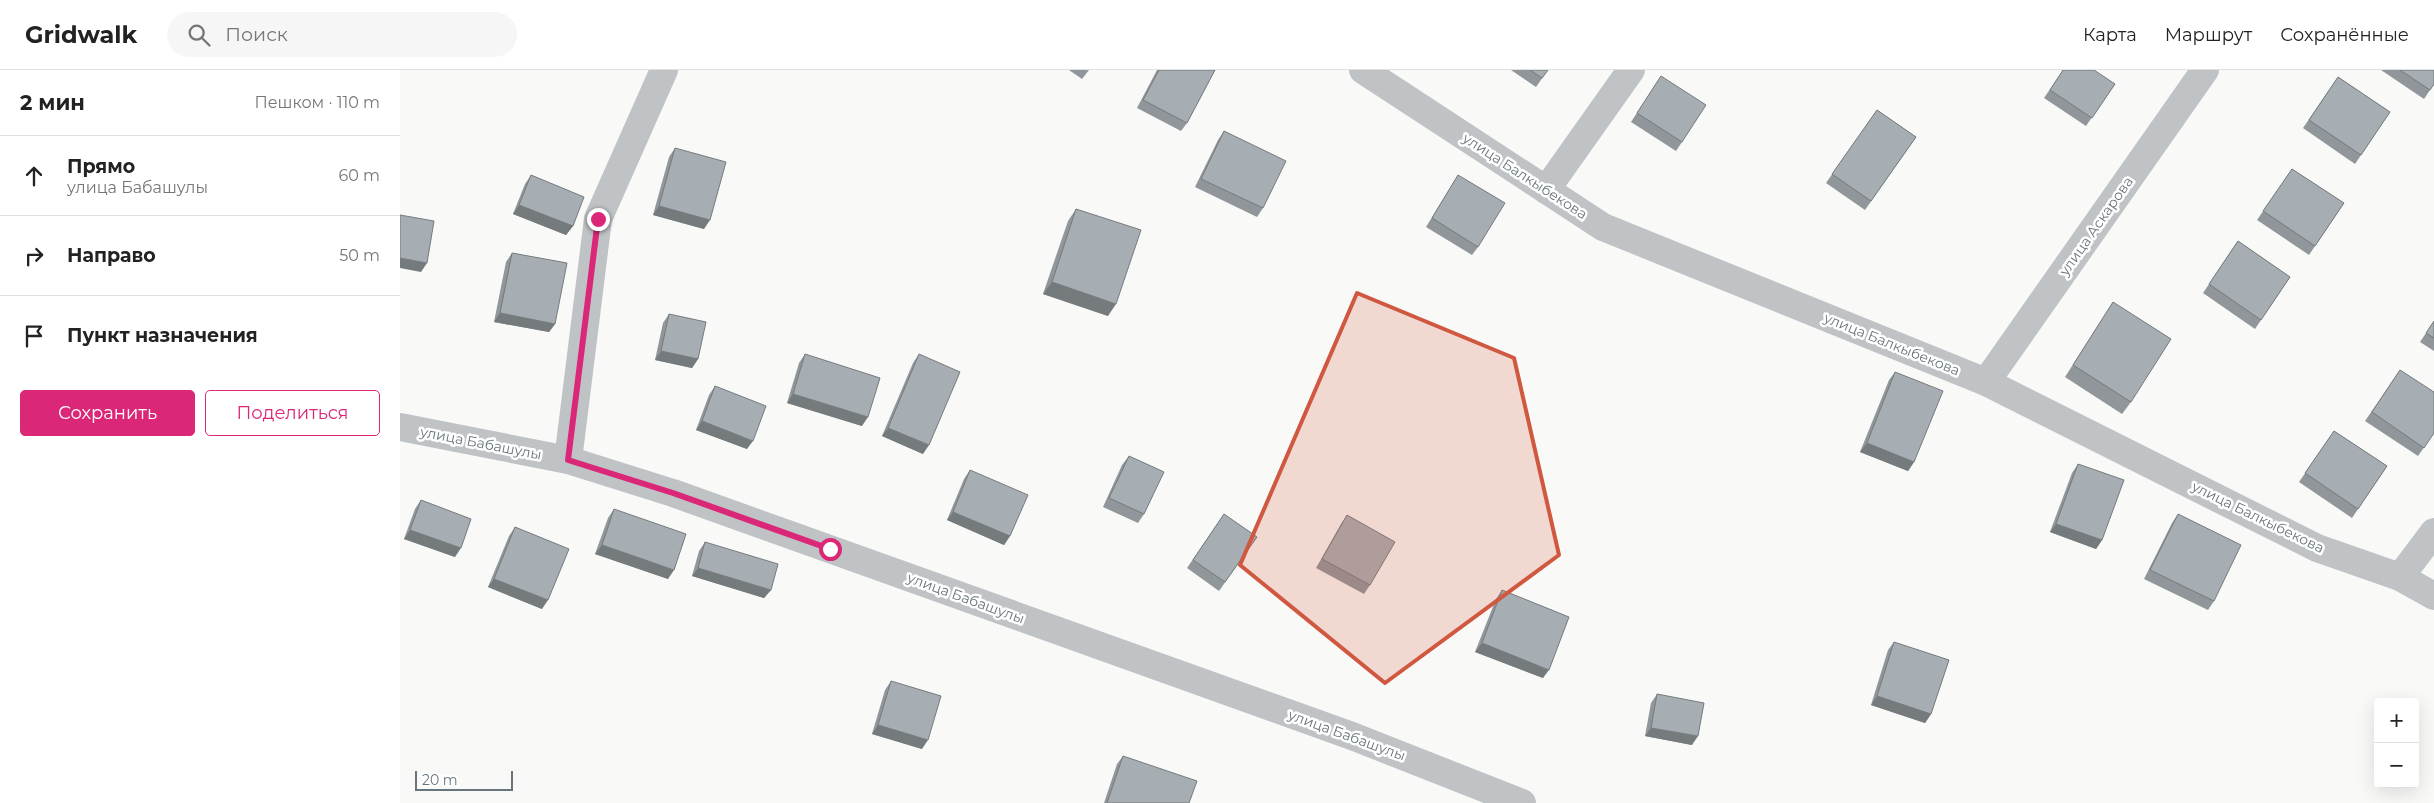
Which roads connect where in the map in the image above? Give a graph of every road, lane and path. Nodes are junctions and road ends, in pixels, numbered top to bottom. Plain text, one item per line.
1 (664, 70) edge
2 (1363, 70) edge
3 (1631, 70) edge
4 (2205, 70) edge
5 (1546, 190) junction
6 (1986, 382) junction
7 (400, 427) edge
8 (568, 460) junction
9 (2434, 532) edge
10 (2400, 577) junction
11 (2434, 596) edge
12 (1522, 803) edge

1 - 8 street
2 - 5 street, улица Балкыбекова
3 - 5 street
4 - 6 street, улица Аскарова
5 - 6 street, улица Балкыбекова
6 - 10 street, улица Балкыбекова
7 - 8 street, улица Бабашулы
8 - 12 street, улица Бабашулы
9 - 10 street
10 - 11 street, улица Балкыбекова

